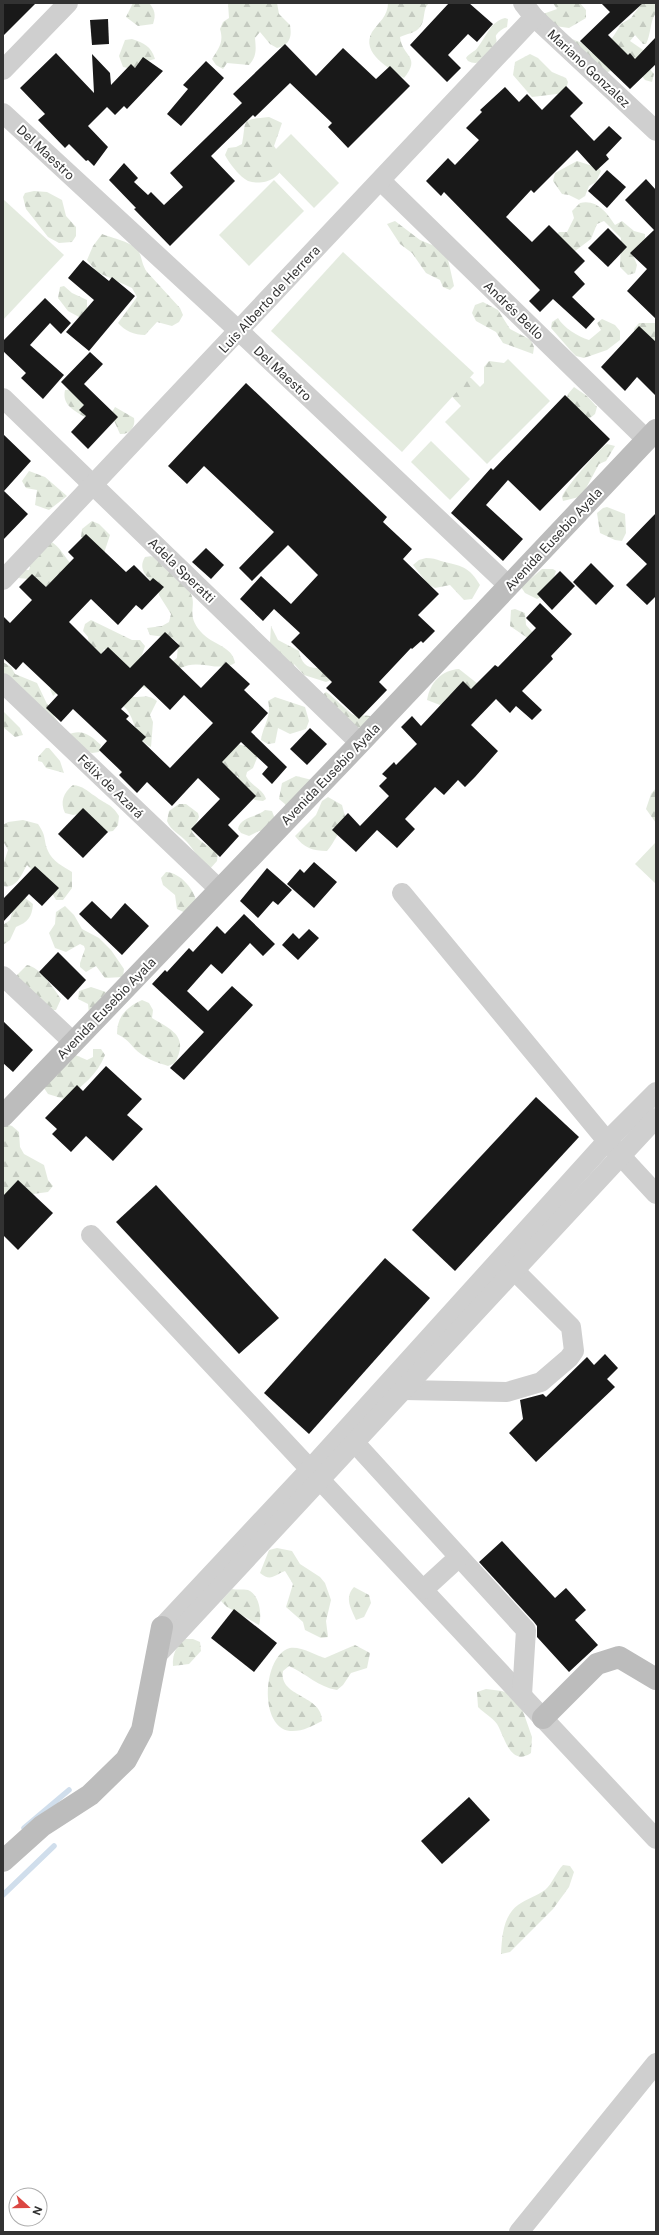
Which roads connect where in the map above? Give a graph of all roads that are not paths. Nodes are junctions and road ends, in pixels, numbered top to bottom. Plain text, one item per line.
1 (68, 3) edge
2 (529, 10) edge
3 (3, 70) edge
4 (3, 112) edge
5 (656, 131) edge
6 (381, 181) junction
7 (239, 331) junction
8 (3, 398) edge
9 (651, 435) edge
10 (94, 484) junction
11 (3, 580) edge
12 (509, 586) junction
13 (3, 683) edge
14 (360, 743) junction
15 (220, 890) junction
16 (402, 893) dead end
17 (3, 976) edge
18 (73, 1042) junction
19 (656, 1092) edge
20 (3, 1116) edge
21 (656, 1118) edge
22 (608, 1141) junction
23 (621, 1156) junction
24 (656, 1194) edge
25 (91, 1235) dead end
26 (509, 1264) junction
27 (404, 1390) junction
28 (355, 1443) junction
29 (316, 1474) junction
30 (459, 1557) junction
31 (424, 1590) junction
32 (162, 1627) joint
33 (158, 1654) junction
34 (656, 1679) edge
35 (522, 1695) junction
36 (543, 1718) junction
37 (656, 1839) edge
38 (3, 1862) edge
39 (656, 2063) edge
40 (519, 2232) edge

1 - 3 street
2 - 5 street, Mariano Gonzalez
2 - 6 street, Luis Alberto de Herrera
4 - 7 street, Del Maestro
6 - 7 street, Luis Alberto de Herrera
6 - 9 street, Andrés Bello
7 - 10 street, Luis Alberto de Herrera
7 - 12 street, Del Maestro
8 - 10 street, Adela Speratti
9 - 12 street, Avenida Eusebio Ayala
10 - 11 street, Luis Alberto de Herrera
10 - 14 street, Adela Speratti
12 - 14 street, Avenida Eusebio Ayala
13 - 15 street, Félix de Azará
14 - 15 street, Avenida Eusebio Ayala
15 - 18 street, Avenida Eusebio Ayala
16 - 22 street
17 - 18 street
18 - 20 street, Avenida Eusebio Ayala
19 - 22 street
21 - 23 street
22 - 23 street
22 - 26 street
23 - 24 street
23 - 26 street
25 - 29 street
26 - 27 street
26 - 27 street
26 - 29 street
27 - 28 street
28 - 29 street
28 - 30 street
29 - 31 street
29 - 32 street
29 - 33 street
30 - 31 street
30 - 35 street
31 - 35 street
32 - 33 street
33 - 38 street
34 - 36 street
35 - 36 street
36 - 37 street
39 - 40 street

